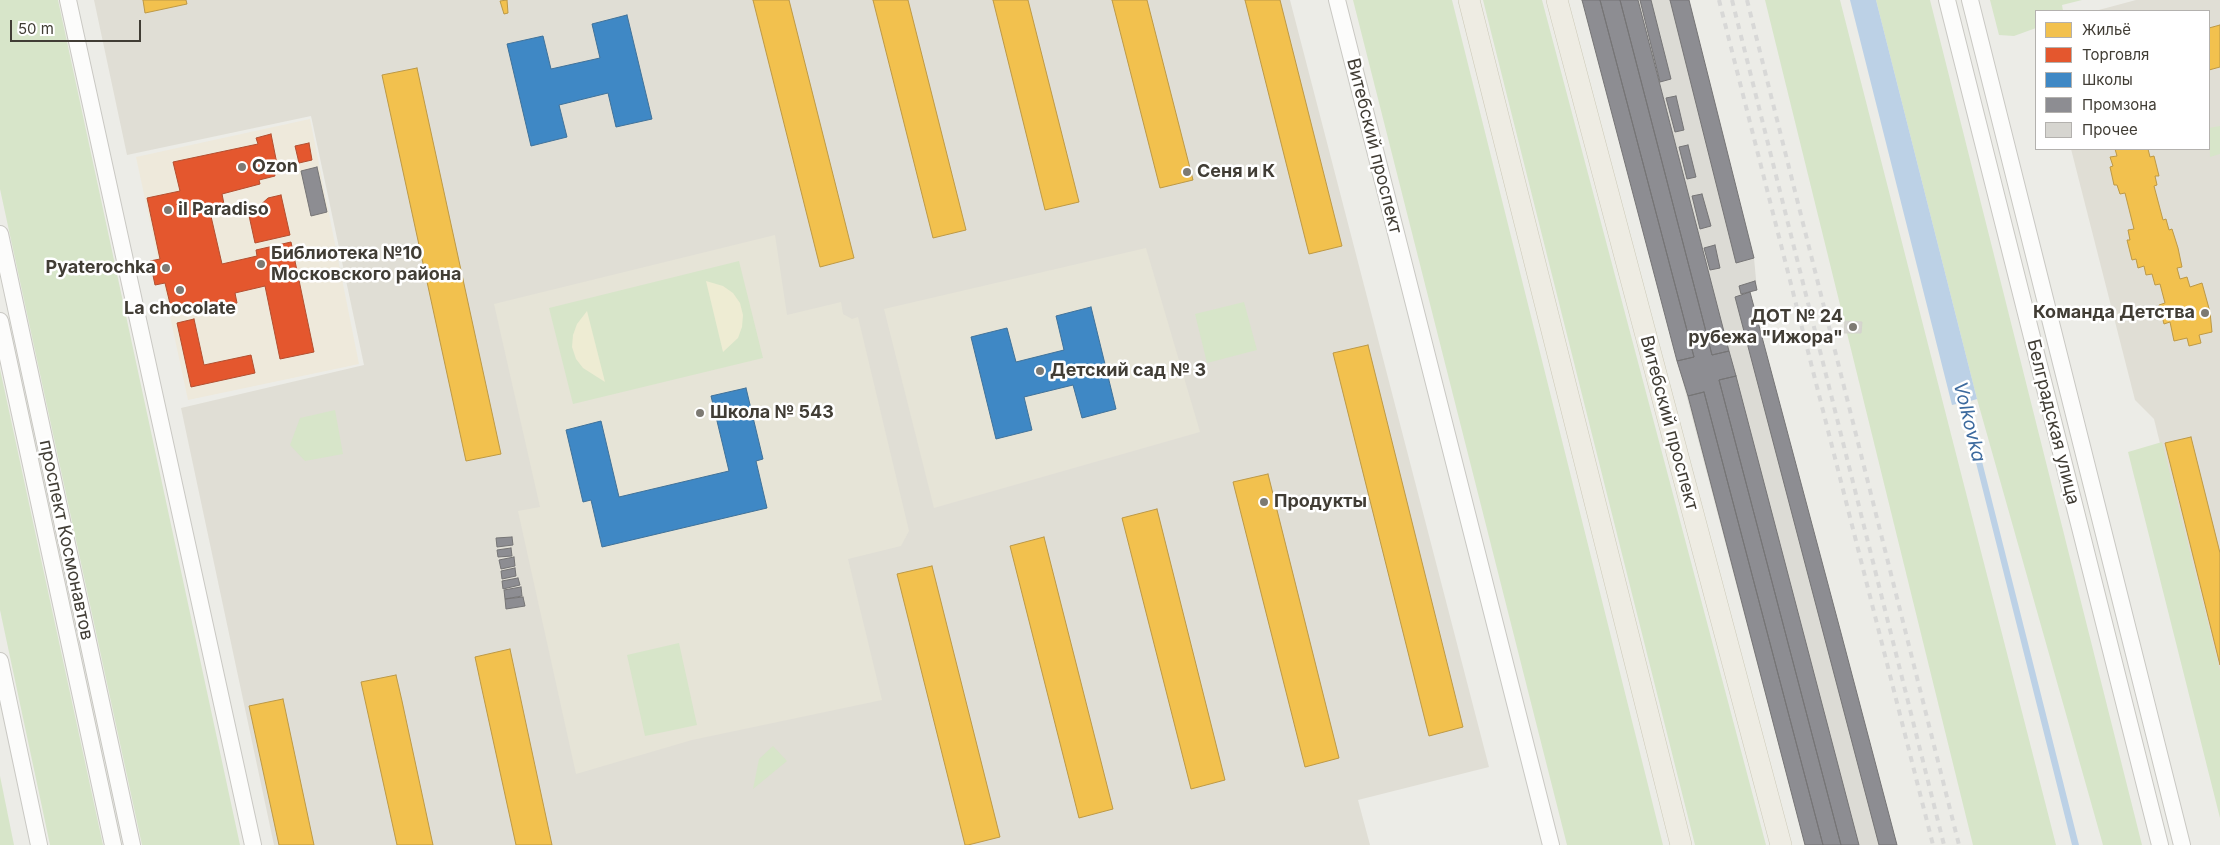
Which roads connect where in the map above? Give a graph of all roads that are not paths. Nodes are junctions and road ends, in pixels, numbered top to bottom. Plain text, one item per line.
1 (68, 0) edge
2 (1337, 0) edge
3 (1469, 0) edge
4 (1557, 0) edge
5 (1947, 0) edge
6 (1970, 0) edge
7 (0, 234) edge
8 (0, 321) edge
9 (0, 661) edge
10 (2, 682) edge
11 (39, 845) edge
12 (113, 845) edge
13 (132, 845) edge
14 (253, 845) edge
15 (1551, 845) edge
16 (1681, 845) edge
17 (1781, 845) edge
18 (2160, 845) edge
19 (2182, 845) edge

1 - 14 street
2 - 15 street, Витебский проспект
3 - 16 main road
4 - 17 main road, Витебский проспект
5 - 18 street, Белградская улица
6 - 19 street, Белградская улица
7 - 13 street, проспект Космонавтов
8 - 12 street, проспект Космонавтов
9 - 10 street
10 - 11 street

